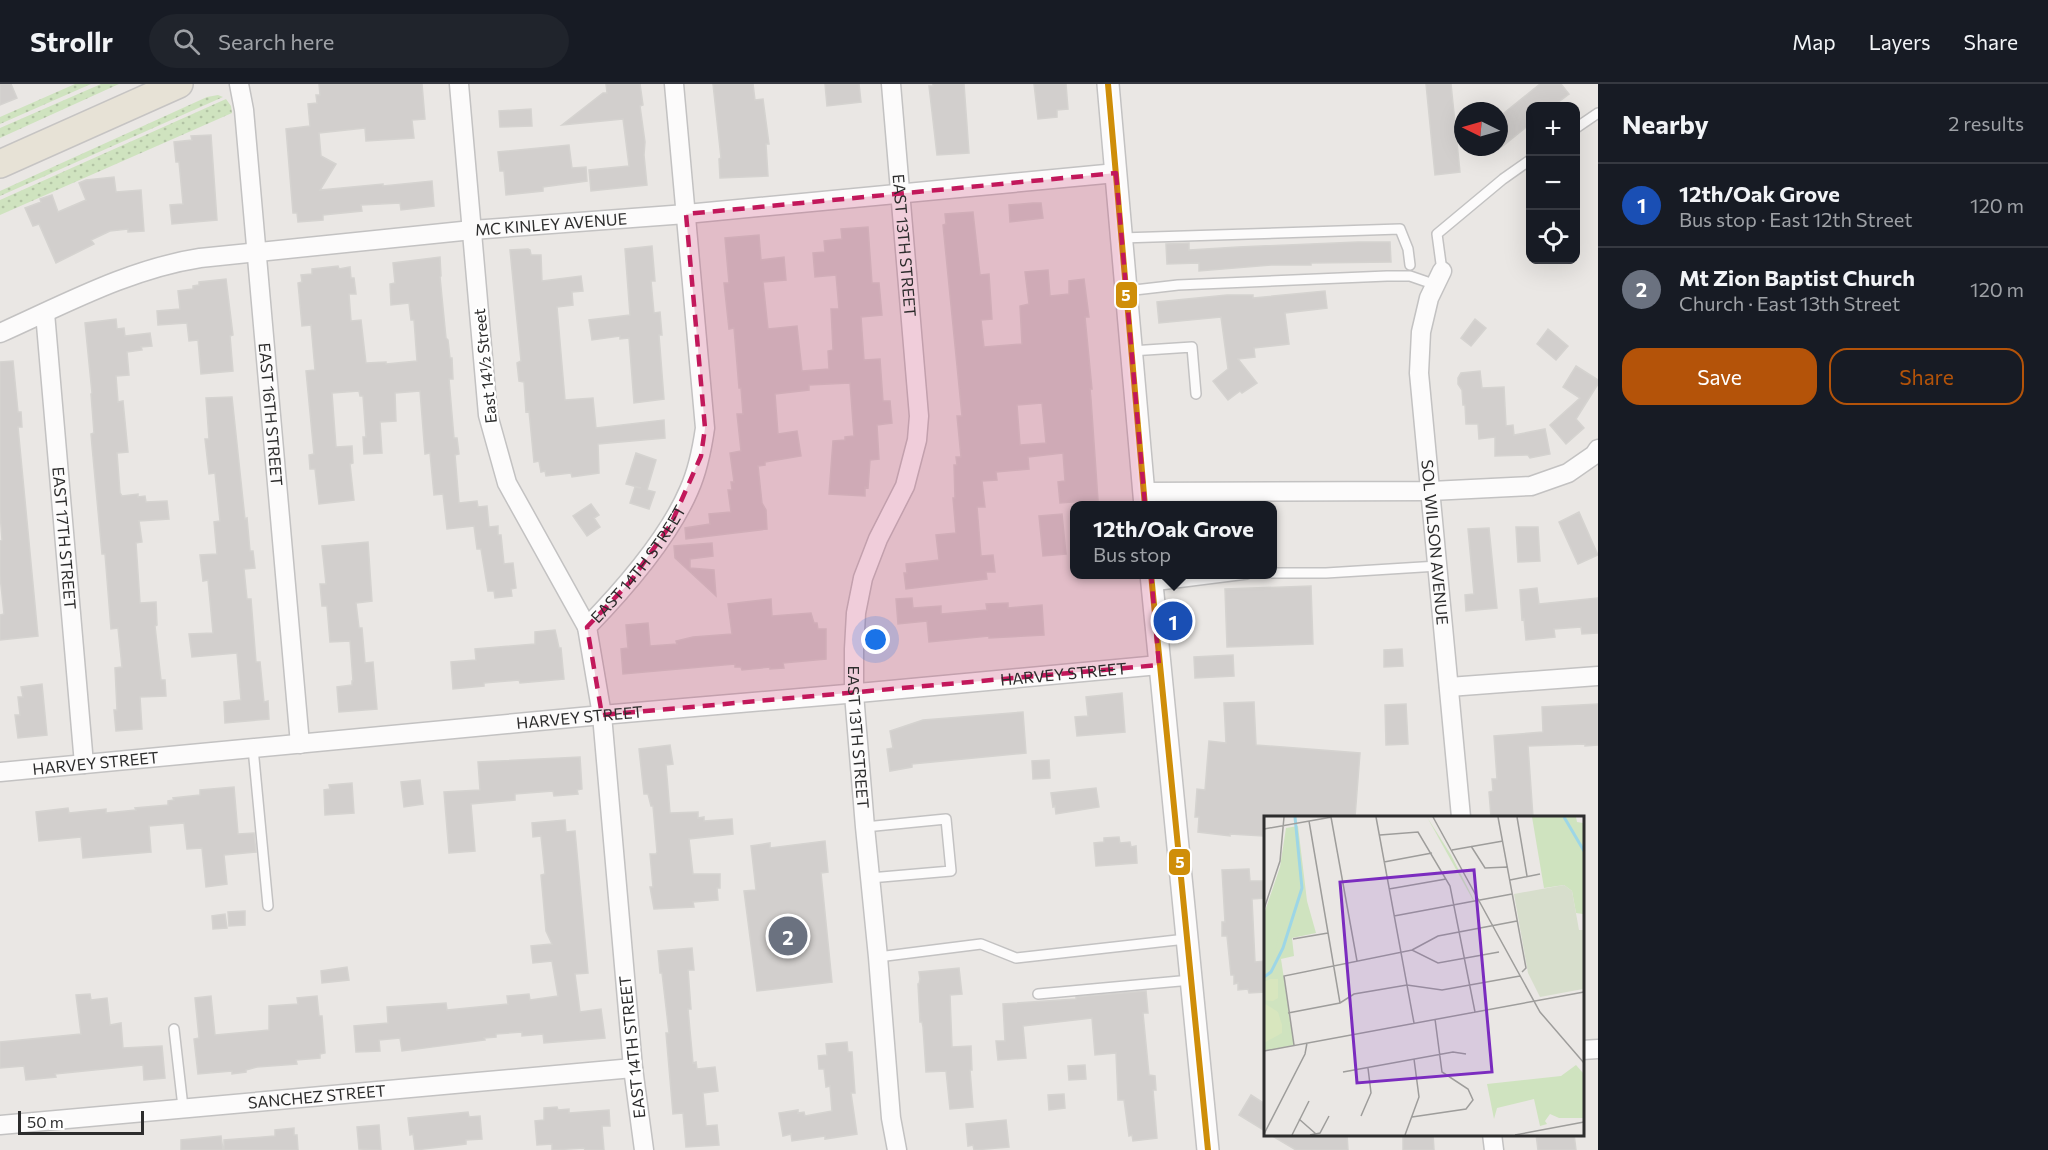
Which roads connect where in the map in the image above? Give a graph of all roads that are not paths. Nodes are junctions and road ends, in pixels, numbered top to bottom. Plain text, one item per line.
1 (179, 84) edge
2 (239, 84) edge
3 (459, 84) edge
4 (674, 84) edge
5 (891, 84) edge
6 (1108, 84) edge
7 (1598, 113) edge
8 (1580, 125) edge
9 (1526, 163) edge
10 (0, 164) edge
11 (1116, 173) junction
12 (901, 193) junction
13 (686, 214) junction
14 (472, 230) junction
15 (1121, 238) junction
16 (257, 252) junction
17 (1410, 265) dead end
18 (1439, 278) junction
19 (1126, 291) junction
20 (45, 313) junction
21 (0, 333) edge
22 (1131, 351) junction
23 (1196, 394) dead end
24 (1598, 449) edge
25 (1431, 491) junction
26 (1144, 499) edge
27 (1438, 566) junction
28 (1277, 573) edge
29 (1168, 579) edge
30 (1152, 580) edge
31 (587, 627) junction
32 (1159, 664) junction
33 (1598, 676) edge
34 (1449, 687) junction
35 (854, 694) junction
36 (602, 715) junction
37 (300, 744) junction
38 (254, 748) junction
39 (84, 764) junction
40 (0, 772) edge
41 (1461, 816) edge
42 (865, 827) junction
43 (870, 878) junction
44 (268, 906) dead end
45 (1187, 939) junction
46 (878, 957) junction
47 (1191, 980) junction
48 (1038, 994) dead end
49 (174, 1029) dead end
50 (1598, 1049) edge
51 (1583, 1050) edge
52 (633, 1068) junction
53 (183, 1107) junction
54 (0, 1125) edge
55 (1492, 1135) edge
56 (644, 1150) edge
57 (897, 1150) edge
58 (1208, 1150) edge
59 (1494, 1150) edge

1 - 10 main road
2 - 16 street, EAST 16TH STREET
3 - 14 street, East 14½ Street
4 - 13 street, EAST 14TH STREET
5 - 12 street, EAST 13TH STREET
6 - 11 street
7 - 8 lane
9 - 18 lane
11 - 12 street, MC KINLEY AVENUE
11 - 15 street
12 - 13 street, MC KINLEY AVENUE
12 - 35 street, EAST 13TH STREET
13 - 14 street, MC KINLEY AVENUE
13 - 31 street, EAST 14TH STREET
14 - 16 street, MC KINLEY AVENUE
14 - 31 street, East 14½ Street
15 - 17 lane
15 - 19 street
16 - 20 street, MC KINLEY AVENUE
16 - 37 street, EAST 16TH STREET
18 - 19 lane
18 - 25 street, SOL WILSON AVENUE
19 - 22 street
20 - 21 street, MC KINLEY AVENUE
20 - 39 street, EAST 17TH STREET
22 - 23 lane
22 - 26 street
24 - 25 street
25 - 26 street
25 - 27 street, SOL WILSON AVENUE
27 - 28 lane
27 - 34 street, SOL WILSON AVENUE
29 - 30 lane
30 - 32 street
31 - 36 street, EAST 14TH STREET
32 - 35 street, HARVEY STREET
32 - 45 street
33 - 34 street
34 - 41 street, SOL WILSON AVENUE
35 - 36 street, HARVEY STREET
35 - 42 street, EAST 13TH STREET
36 - 37 street, HARVEY STREET
36 - 52 street, EAST 14TH STREET
37 - 38 street, HARVEY STREET
38 - 39 street, HARVEY STREET
38 - 44 lane
39 - 40 street, HARVEY STREET
42 - 43 street, EAST 13TH STREET
42 - 43 lane
43 - 46 street, EAST 13TH STREET
45 - 46 lane
45 - 47 street
46 - 57 street, EAST 13TH STREET
47 - 48 lane
47 - 58 street
49 - 53 lane
50 - 51 street
52 - 53 street, SANCHEZ STREET
52 - 56 street, EAST 14TH STREET
53 - 54 street, SANCHEZ STREET
55 - 59 street

